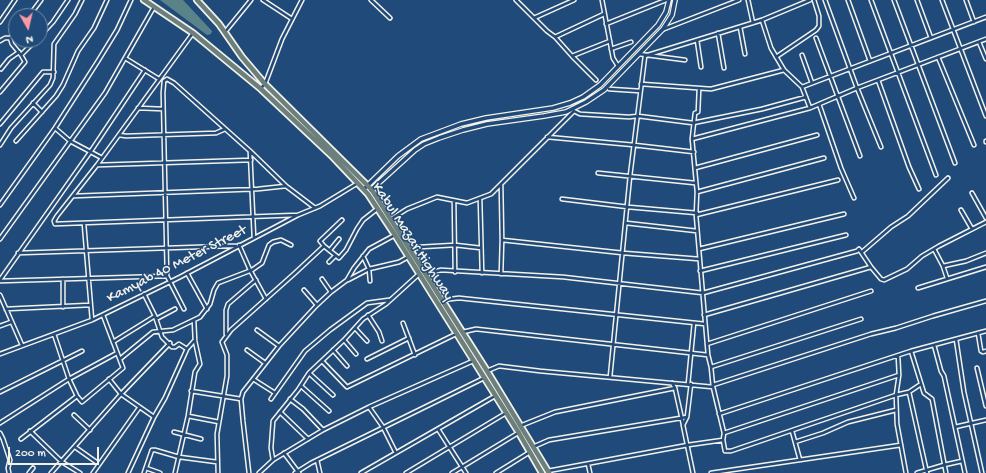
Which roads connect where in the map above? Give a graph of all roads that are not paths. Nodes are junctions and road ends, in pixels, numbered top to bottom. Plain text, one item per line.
1 (15, 0) edge
2 (68, 0) edge
3 (82, 0) edge
4 (107, 0) edge
5 (131, 0) edge
6 (144, 0) edge
7 (251, 0) edge
8 (263, 0) edge
9 (302, 0) edge
10 (371, 0) edge
11 (516, 0) edge
12 (574, 0) edge
13 (602, 0) edge
14 (666, 0) edge
15 (669, 0) edge
16 (675, 0) edge
17 (739, 0) edge
18 (748, 0) edge
19 (810, 0) edge
20 (814, 0) edge
21 (825, 0) edge
22 (848, 0) edge
23 (871, 0) edge
24 (894, 0) edge
25 (917, 0) edge
26 (942, 0) edge
27 (966, 0) edge
28 (200, 1) edge
29 (154, 6) junction
30 (604, 14) junction
31 (986, 17) edge
32 (390, 18) dead end
33 (534, 18) junction
34 (292, 19) junction
35 (762, 20) junction
36 (0, 22) edge
37 (974, 22) junction
38 (753, 23) junction
39 (606, 24) junction
40 (48, 27) edge
41 (740, 27) junction
42 (663, 29) junction
43 (952, 30) junction
44 (225, 32) junction
45 (193, 33) junction
46 (718, 33) junction
47 (556, 37) junction
48 (816, 38) dead end
49 (931, 38) junction
50 (986, 39) edge
51 (697, 40) junction
52 (610, 41) junction
53 (631, 42) dead end
54 (979, 42) junction
55 (911, 46) junction
56 (16, 48) edge
57 (28, 48) edge
58 (611, 49) junction
59 (960, 49) junction
60 (19, 52) junction
61 (891, 53) junction
62 (639, 54) junction
63 (745, 54) dead end
64 (21, 55) junction
65 (802, 55) dead end
66 (572, 56) junction
67 (645, 56) junction
68 (776, 57) junction
69 (938, 57) junction
70 (125, 58) junction
71 (986, 58) edge
72 (685, 60) dead end
73 (870, 61) junction
74 (919, 65) junction
75 (618, 66) junction
76 (701, 67) dead end
77 (724, 68) dead end
78 (850, 68) junction
79 (1, 69) dead end
80 (145, 70) junction
81 (784, 70) junction
82 (54, 72) junction
83 (163, 73) junction
84 (898, 73) junction
85 (830, 76) junction
86 (159, 79) junction
87 (167, 79) junction
88 (596, 80) dead end
89 (878, 80) junction
90 (812, 83) junction
91 (265, 84) junction
92 (641, 84) junction
93 (802, 86) junction
94 (858, 88) junction
95 (260, 89) junction
96 (609, 89) dead end
97 (699, 89) junction
98 (0, 92) edge
99 (640, 92) junction
100 (838, 96) junction
101 (806, 97) junction
102 (33, 103) junction
103 (819, 104) junction
104 (138, 108) junction
105 (810, 108) junction
106 (163, 109) junction
107 (573, 110) junction
108 (42, 112) junction
109 (638, 116) junction
110 (986, 116) edge
111 (694, 123) junction
112 (0, 124) edge
113 (55, 128) junction
114 (225, 129) junction
115 (119, 135) junction
116 (817, 135) dead end
117 (164, 136) junction
118 (547, 137) junction
119 (692, 140) junction
120 (16, 141) dead end
121 (70, 141) junction
122 (0, 145) edge
123 (634, 145) junction
124 (974, 145) dead end
125 (881, 147) dead end
126 (91, 151) junction
127 (250, 151) junction
128 (694, 152) junction
129 (860, 156) dead end
130 (102, 158) junction
131 (824, 158) dead end
132 (251, 160) junction
133 (165, 163) junction
134 (954, 163) dead end
135 (97, 165) junction
136 (695, 168) junction
137 (598, 172) dead end
138 (936, 175) dead end
139 (630, 176) junction
140 (948, 178) dead end
141 (838, 180) dead end
142 (358, 183) junction
143 (695, 183) junction
144 (368, 184) junction
145 (501, 185) junction
146 (286, 186) junction
147 (919, 188) dead end
148 (252, 189) junction
149 (364, 189) junction
150 (372, 190) junction
151 (165, 192) junction
152 (697, 192) junction
153 (972, 193) dead end
154 (368, 194) junction
155 (73, 196) junction
156 (854, 198) dead end
157 (480, 199) junction
158 (562, 199) dead end
159 (454, 201) junction
160 (0, 205) edge
161 (628, 207) junction
162 (315, 208) junction
163 (377, 209) junction
164 (961, 210) dead end
165 (697, 214) junction
166 (844, 214) dead end
167 (298, 215) junction
168 (253, 216) junction
169 (986, 218) edge
170 (391, 219) junction
171 (165, 220) junction
172 (342, 220) dead end
173 (986, 222) edge
174 (626, 223) junction
175 (84, 224) junction
176 (972, 229) junction
177 (697, 231) junction
178 (395, 235) junction
179 (846, 235) dead end
180 (254, 238) junction
181 (0, 239) edge
182 (339, 239) dead end
183 (502, 240) junction
184 (290, 245) dead end
185 (455, 245) junction
186 (238, 246) junction
187 (324, 246) junction
188 (166, 248) junction
189 (481, 248) junction
190 (698, 249) junction
191 (934, 249) junction
192 (330, 250) junction
193 (411, 250) junction
194 (86, 251) junction
195 (862, 252) junction
196 (18, 253) junction
197 (623, 253) junction
198 (986, 253) edge
199 (336, 256) junction
200 (363, 256) junction
201 (408, 256) junction
202 (699, 259) junction
203 (329, 262) dead end
204 (943, 266) junction
205 (871, 267) junction
206 (986, 267) edge
207 (368, 269) junction
208 (250, 270) junction
209 (700, 271) junction
210 (455, 272) junction
211 (187, 273) junction
212 (419, 273) junction
213 (482, 273) junction
214 (426, 274) junction
215 (501, 274) junction
216 (168, 276) junction
217 (88, 278) junction
218 (947, 278) junction
219 (63, 279) junction
220 (322, 279) dead end
221 (0, 280) edge
222 (256, 280) junction
223 (347, 280) junction
224 (370, 281) dead end
225 (170, 282) junction
226 (619, 283) junction
227 (918, 288) dead end
228 (304, 290) dead end
229 (871, 291) dead end
230 (331, 292) junction
231 (703, 293) junction
232 (144, 294) junction
233 (0, 295) edge
234 (266, 299) junction
235 (389, 300) junction
236 (442, 300) junction
237 (986, 300) edge
238 (318, 305) junction
239 (90, 306) junction
240 (63, 307) junction
241 (184, 309) dead end
242 (207, 309) junction
243 (6, 310) junction
244 (175, 310) dead end
245 (616, 314) junction
246 (102, 315) junction
247 (368, 315) junction
248 (704, 315) junction
249 (156, 318) junction
250 (861, 319) dead end
251 (92, 320) junction
252 (194, 320) junction
253 (11, 322) junction
254 (403, 323) dead end
255 (694, 323) junction
256 (705, 324) junction
257 (0, 326) edge
258 (355, 328) junction
259 (257, 330) dead end
260 (160, 331) junction
261 (986, 331) edge
262 (463, 332) junction
263 (978, 333) junction
264 (54, 334) junction
265 (226, 334) junction
266 (456, 334) junction
267 (409, 338) junction
268 (956, 339) junction
269 (195, 340) junction
270 (344, 340) junction
271 (367, 341) dead end
272 (382, 341) dead end
273 (113, 342) junction
274 (170, 344) junction
275 (707, 344) junction
276 (613, 345) junction
277 (934, 345) junction
278 (22, 346) junction
279 (279, 346) junction
280 (187, 349) junction
281 (247, 350) dead end
282 (333, 350) junction
283 (82, 351) dead end
284 (911, 351) junction
285 (986, 351) edge
286 (117, 352) junction
287 (691, 353) junction
288 (0, 354) edge
289 (356, 354) dead end
290 (415, 354) junction
291 (708, 355) junction
292 (898, 356) junction
293 (120, 359) junction
294 (367, 359) dead end
295 (473, 360) junction
296 (63, 361) junction
297 (322, 361) junction
298 (265, 363) junction
299 (347, 366) dead end
300 (711, 367) junction
301 (977, 368) dead end
302 (487, 371) junction
303 (309, 373) junction
304 (899, 375) junction
305 (610, 377) junction
306 (485, 378) junction
307 (70, 379) junction
308 (109, 379) junction
309 (253, 379) junction
310 (672, 383) junction
311 (689, 384) junction
312 (921, 384) junction
313 (300, 386) junction
314 (713, 386) junction
315 (675, 388) junction
316 (192, 391) junction
317 (0, 392) edge
318 (909, 392) junction
319 (275, 393) junction
320 (121, 394) junction
321 (333, 395) dead end
322 (77, 396) junction
323 (224, 396) junction
324 (495, 396) junction
325 (896, 396) junction
326 (241, 399) junction
327 (271, 399) dead end
328 (290, 399) junction
329 (986, 406) edge
330 (369, 407) junction
331 (139, 408) junction
332 (896, 410) junction
333 (329, 411) dead end
334 (280, 412) junction
335 (506, 413) junction
336 (719, 414) junction
337 (74, 415) dead end
338 (188, 416) junction
339 (154, 417) junction
340 (687, 417) junction
341 (680, 418) junction
342 (986, 420) edge
343 (219, 422) junction
344 (0, 423) edge
345 (972, 423) junction
346 (683, 425) junction
347 (520, 426) junction
348 (383, 427) junction
349 (955, 427) junction
350 (438, 429) junction
351 (90, 430) junction
352 (323, 430) junction
353 (30, 431) junction
354 (792, 431) junction
355 (174, 432) dead end
356 (0, 433) edge
357 (519, 433) junction
358 (724, 433) junction
359 (183, 435) junction
360 (308, 438) junction
361 (21, 439) dead end
362 (201, 439) dead end
363 (722, 440) junction
364 (795, 442) junction
365 (688, 445) junction
366 (901, 445) junction
367 (75, 447) junction
368 (450, 448) junction
369 (531, 450) junction
370 (284, 453) junction
371 (396, 453) junction
372 (179, 457) junction
373 (273, 460) junction
374 (317, 460) junction
375 (800, 460) junction
376 (962, 461) junction
377 (62, 462) junction
378 (217, 462) junction
379 (99, 464) junction
380 (588, 464) junction
381 (944, 465) junction
382 (463, 467) junction
383 (33, 468) dead end
384 (146, 468) junction
385 (541, 471) edge
386 (298, 472) edge
387 (548, 472) edge
388 (927, 472) edge
389 (9, 473) edge
390 (30, 473) edge
391 (51, 473) edge
392 (80, 473) edge
393 (93, 473) edge
394 (128, 473) edge
395 (144, 473) edge
396 (160, 473) edge
397 (175, 473) edge
398 (218, 473) edge
399 (250, 473) edge
400 (259, 473) edge
401 (320, 473) edge
402 (361, 473) edge
403 (406, 473) edge
404 (452, 473) edge
405 (466, 473) edge
406 (496, 473) edge
407 (535, 473) edge
408 (590, 473) edge
409 (692, 473) edge
410 (711, 473) edge
411 (906, 473) edge
412 (917, 473) edge
413 (946, 473) edge
414 (965, 473) edge
415 (982, 473) edge

1 - 36 street
2 - 40 street
3 - 82 street
4 - 108 street
5 - 113 street
6 - 29 highway, Kabul Mazar Highway
7 - 44 street
8 - 34 street
9 - 34 street
10 - 32 street
11 - 33 street
12 - 33 street
13 - 30 street
14 - 39 street
15 - 75 main road
16 - 42 main road
17 - 42 street
18 - 38 street
19 - 35 street
20 - 68 street
21 - 78 street
22 - 73 street
23 - 61 street
24 - 55 street
25 - 49 street
26 - 43 street
27 - 37 street
28 - 44 highway, Kabul Mazar Highway
29 - 45 highway, Kabul Mazar Highway
29 - 70 street
30 - 39 street
30 - 47 street
31 - 37 street
33 - 47 street
34 - 91 street
35 - 38 street
35 - 68 street
37 - 43 street
38 - 41 street
39 - 52 street
41 - 46 street
41 - 63 street
42 - 62 main road
43 - 49 street
43 - 59 street
44 - 91 highway, Kabul Mazar Highway
45 - 83 street
45 - 95 highway, Kabul Mazar Highway
46 - 51 street
46 - 77 street
47 - 66 street
48 - 85 street
49 - 55 street
50 - 54 street
51 - 67 street
51 - 76 street
52 - 58 street
52 - 66 street
53 - 58 street
54 - 59 street
54 - 71 street
55 - 61 street
55 - 74 street
56 - 60 street
57 - 64 street
58 - 75 street
59 - 69 street
59 - 110 street
60 - 64 street
60 - 79 street
61 - 73 street
61 - 84 street
62 - 67 street
62 - 107 main road
64 - 98 street
65 - 90 street
66 - 88 street
67 - 72 street
67 - 92 street
68 - 81 street
69 - 74 street
69 - 124 street
70 - 80 street
70 - 121 street
73 - 78 street
74 - 84 street
74 - 134 street
75 - 144 main road
78 - 85 street
78 - 94 street
80 - 86 street
80 - 126 street
81 - 93 street
81 - 97 street
82 - 102 street
82 - 112 street
83 - 86 street
83 - 87 street
84 - 89 street
84 - 138 street
85 - 90 street
85 - 100 street
86 - 104 street
87 - 106 street
87 - 114 street
89 - 94 street
89 - 147 street
90 - 93 street
91 - 95 street
91 - 144 highway, Kabul Mazar Highway
92 - 97 street
92 - 99 street
93 - 101 street
94 - 100 street
94 - 125 street
95 - 142 highway, Kabul Mazar Highway
96 - 99 street
97 - 111 street
99 - 109 street
100 - 103 street
100 - 129 street
101 - 105 street
101 - 111 street
102 - 108 street
102 - 122 street
103 - 105 street
103 - 156 street
104 - 106 street
104 - 115 street
105 - 119 street
106 - 117 street
107 - 109 street
107 - 118 street
107 - 150 main road
108 - 120 street
109 - 111 street
109 - 123 street
111 - 119 street
113 - 121 street
113 - 160 street
114 - 117 street
114 - 127 street
115 - 117 street
115 - 130 street
116 - 136 street
117 - 133 street
118 - 123 street
118 - 145 street
119 - 128 street
121 - 126 street
121 - 181 street
123 - 128 street
123 - 139 street
126 - 130 street
126 - 196 street
127 - 132 street
127 - 146 street
128 - 136 street
130 - 135 street
131 - 152 street
132 - 133 street
132 - 148 street
133 - 135 street
133 - 151 street
135 - 155 street
136 - 143 street
137 - 139 street
139 - 143 street
139 - 161 street
140 - 195 street
141 - 165 street
142 - 149 highway, Kabul Mazar Highway
142 - 162 street, Kamyab 40 Meter Street
143 - 152 street
144 - 149 main road
144 - 150 highway, Kabul Mazar Highway
145 - 157 street
145 - 183 street
146 - 148 street
146 - 162 street
148 - 151 street
148 - 168 street
149 - 154 highway, Kabul Mazar Highway
150 - 154 main road
150 - 170 highway, Kabul Mazar Highway
151 - 155 street
151 - 171 street
152 - 165 street
153 - 169 street
154 - 163 highway, Kabul Mazar Highway
155 - 175 street
157 - 159 street
157 - 189 street
158 - 161 street
159 - 170 street
159 - 185 street
161 - 165 street
161 - 174 street
162 - 167 street, Kamyab 40 Meter Street
163 - 178 highway, Kabul Mazar Highway
163 - 199 street
164 - 176 street
165 - 177 street
166 - 190 street
167 - 168 street
167 - 180 street, Kamyab 40 Meter Street
168 - 171 street
168 - 180 street
170 - 193 highway, Kabul Mazar Highway
171 - 175 street
171 - 188 street
172 - 187 street
173 - 176 street
174 - 177 street
174 - 197 street
175 - 194 street
176 - 191 street
177 - 190 street
178 - 200 street
178 - 201 highway, Kabul Mazar Highway
179 - 209 street
180 - 186 street, Kamyab 40 Meter Street
182 - 192 street
183 - 197 street
183 - 215 street
184 - 208 street
185 - 189 street
185 - 193 street
185 - 210 street
186 - 188 street
186 - 208 street
186 - 211 street, Kamyab 40 Meter Street
187 - 192 street
187 - 234 street
188 - 194 street
188 - 216 street
189 - 213 street
190 - 202 street
191 - 204 street
191 - 205 street
192 - 199 street
193 - 214 highway, Kabul Mazar Highway
194 - 196 street
194 - 217 street
195 - 205 street
195 - 231 street
196 - 221 street
197 - 202 street
197 - 226 street
198 - 204 street
199 - 203 street
200 - 207 street
200 - 223 street
201 - 207 street
201 - 212 highway, Kabul Mazar Highway
202 - 209 street
204 - 218 street
205 - 248 street
206 - 218 street
207 - 223 street
207 - 224 street
208 - 222 street
208 - 242 street
209 - 231 street
210 - 213 street
210 - 214 street
211 - 225 street, Kamyab 40 Meter Street
211 - 242 street
212 - 235 street
212 - 266 highway, Kabul Mazar Highway
213 - 215 street
214 - 236 highway, Kabul Mazar Highway
215 - 226 street
216 - 217 street
216 - 225 street
217 - 219 street
217 - 239 street
218 - 227 street
219 - 221 street
219 - 240 street
220 - 230 street
222 - 234 street
222 - 265 street
223 - 230 street
225 - 232 street, Kamyab 40 Meter Street
225 - 241 street
226 - 231 street
226 - 245 street
228 - 238 street
229 - 275 street
230 - 238 street
231 - 248 street
232 - 246 street, Kamyab 40 Meter Street
232 - 249 street
233 - 243 street
234 - 265 street
235 - 247 street
235 - 319 street
236 - 245 street
236 - 262 highway, Kabul Mazar Highway
237 - 314 street
238 - 279 street
239 - 240 street
239 - 251 street
240 - 243 street
242 - 252 street
243 - 253 street
244 - 249 street
245 - 255 street
245 - 276 street
246 - 251 street, Kamyab 40 Meter Street
246 - 273 street
247 - 258 street
247 - 272 street
248 - 256 street
249 - 260 street
249 - 273 street
250 - 300 street
251 - 264 street, Kamyab 40 Meter Street
252 - 260 street
252 - 269 street
253 - 257 street
253 - 278 street
254 - 267 street
255 - 256 street
255 - 287 street
256 - 275 street
258 - 270 street
258 - 271 street
259 - 279 street
260 - 274 street
260 - 293 street
261 - 263 street
262 - 276 street
262 - 302 highway, Kabul Mazar Highway
263 - 268 street
263 - 285 street
264 - 278 street, Kamyab 40 Meter Street
264 - 296 street
265 - 323 street
266 - 290 street
266 - 295 highway, Kabul Mazar Highway
267 - 290 street
267 - 294 street
268 - 277 street
268 - 345 street
269 - 280 street
269 - 316 street
270 - 282 street
270 - 289 street
273 - 286 street
274 - 280 street
274 - 320 street
275 - 291 street
276 - 287 street
276 - 305 street
277 - 284 street
277 - 349 street
278 - 288 street, Kamyab 40 Meter Street
279 - 298 street
280 - 339 street
281 - 298 street
282 - 297 street
282 - 299 street
283 - 296 street
284 - 292 street
284 - 312 street
286 - 293 street
286 - 307 street
287 - 291 street
287 - 311 street
290 - 297 street
291 - 300 street
292 - 304 street
292 - 336 street
293 - 308 street
295 - 306 highway, Kabul Mazar Highway
295 - 330 street
296 - 307 street
296 - 317 street
297 - 303 street
298 - 309 street
300 - 314 street
301 - 329 street
302 - 305 street
302 - 347 highway, Kabul Mazar Highway
303 - 313 street
303 - 321 street
304 - 325 street
304 - 358 street
305 - 310 street
306 - 324 highway, Kabul Mazar Highway
306 - 348 street
307 - 322 street
307 - 344 street
308 - 320 street
308 - 322 street
309 - 319 street
309 - 326 street
310 - 311 street
310 - 315 street
311 - 314 street
311 - 340 street
312 - 318 street
312 - 381 street
313 - 328 street
313 - 333 street
314 - 336 street
315 - 341 street
315 - 347 street
316 - 323 street
316 - 338 street
318 - 325 street
318 - 388 street
319 - 327 street
320 - 331 street
320 - 351 street
322 - 353 street
323 - 326 street
323 - 343 street
324 - 335 highway, Kabul Mazar Highway
324 - 350 street
325 - 332 street
325 - 354 street
326 - 399 street
328 - 334 street
328 - 352 street
330 - 348 street
330 - 352 street
331 - 339 street
331 - 379 street
332 - 364 street
332 - 366 street
334 - 360 street
334 - 373 street
335 - 357 highway, Kabul Mazar Highway
335 - 368 street
336 - 358 street
337 - 351 street
338 - 343 street
338 - 359 street
339 - 394 street
340 - 341 street
340 - 346 street
341 - 346 street
341 - 369 street
342 - 345 street
343 - 378 street
345 - 349 street
345 - 415 street
346 - 365 street
347 - 369 highway, Kabul Mazar Highway
348 - 371 street
348 - 374 street
349 - 376 street
350 - 368 street
350 - 371 street
351 - 367 street
352 - 360 street
353 - 361 street
353 - 377 street
354 - 363 street
354 - 364 street
355 - 359 street
356 - 389 street
357 - 369 highway, Kabul Mazar Highway
357 - 382 street
358 - 363 street
359 - 362 street
359 - 372 street
360 - 370 street
363 - 365 street
364 - 375 street
365 - 380 street
365 - 409 street
366 - 375 street
366 - 411 street
367 - 377 street
367 - 379 street
368 - 382 street
368 - 403 street
369 - 385 highway, Kabul Mazar Highway
369 - 387 highway, Kabul Mazar Highway
369 - 406 street
370 - 373 street
370 - 386 street
371 - 402 street
372 - 378 street
372 - 384 street
372 - 397 street
373 - 400 street
374 - 386 street
374 - 401 street
375 - 410 street
376 - 381 street
376 - 414 street
377 - 391 street
377 - 392 street
378 - 398 street
379 - 393 street
380 - 387 street
380 - 408 street
381 - 388 street
381 - 413 street
382 - 404 street
382 - 405 street
383 - 390 street
384 - 395 street
384 - 396 street
385 - 407 street
388 - 412 street

